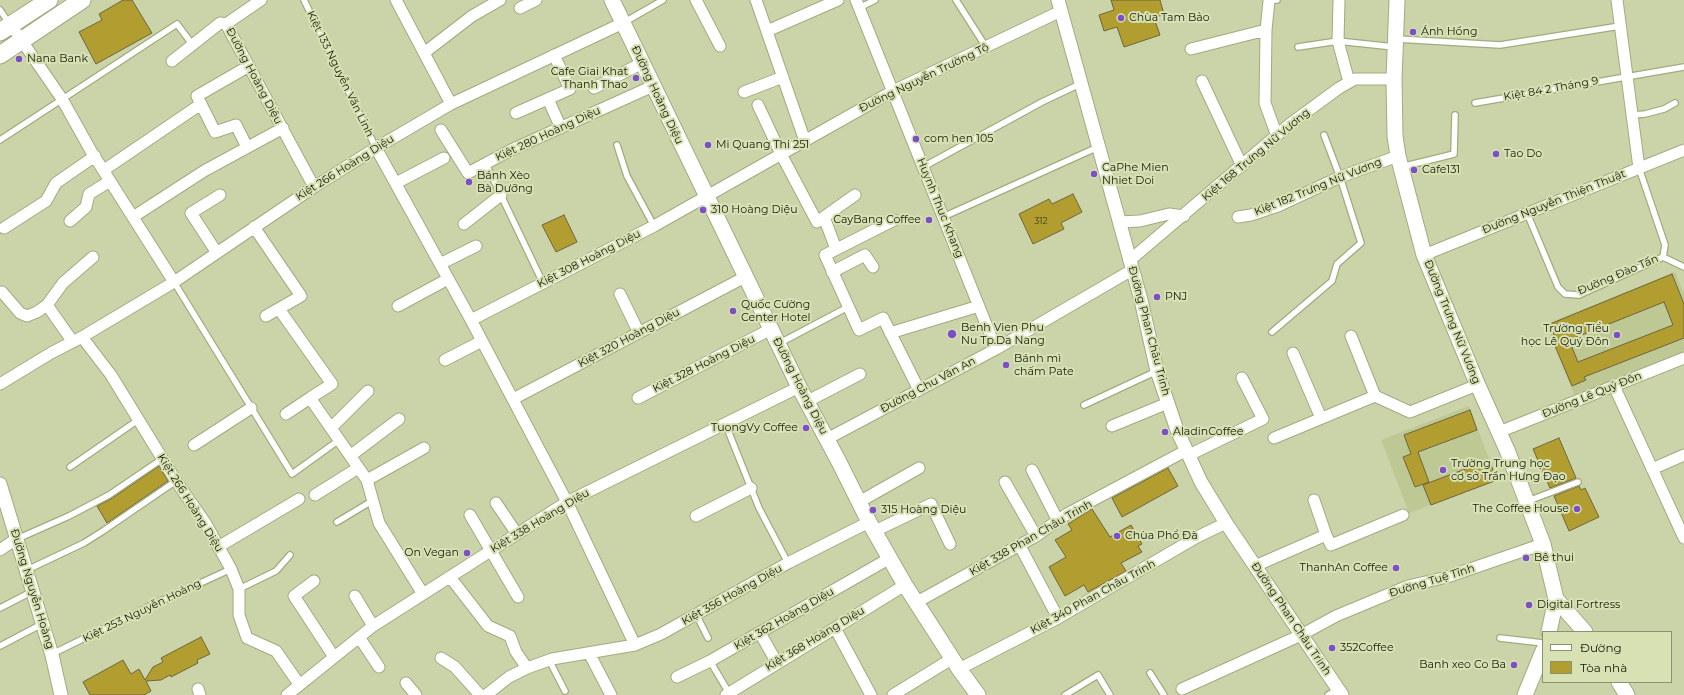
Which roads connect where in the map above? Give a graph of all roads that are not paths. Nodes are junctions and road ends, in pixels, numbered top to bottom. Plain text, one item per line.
1 (49, 0) edge
2 (82, 0) edge
3 (261, 0) edge
4 (304, 0) edge
5 (396, 0) edge
6 (500, 0) edge
7 (536, 0) edge
8 (612, 0) edge
9 (662, 0) edge
10 (696, 0) edge
11 (756, 0) edge
12 (838, 0) edge
13 (875, 0) edge
14 (956, 0) edge
15 (1272, 0) edge
16 (1339, 0) edge
17 (1617, 0) edge
18 (1395, 1) edge
19 (858, 4) edge
20 (1059, 6) edge
21 (520, 8) dead end
22 (0, 10) edge
23 (623, 23) junction
24 (226, 24) junction
25 (1620, 26) junction
26 (5, 28) edge
27 (1266, 30) junction
28 (767, 31) junction
29 (21, 40) junction
30 (1338, 41) junction
31 (1396, 43) junction
32 (192, 44) junction
33 (720, 46) dead end
34 (986, 47) junction
35 (1298, 47) dead end
36 (1191, 49) dead end
37 (424, 53) junction
38 (0, 55) edge
39 (554, 56) junction
40 (172, 61) dead end
41 (642, 63) junction
42 (249, 66) junction
43 (1684, 67) edge
44 (1627, 76) junction
45 (783, 77) junction
46 (1394, 79) junction
47 (1202, 81) dead end
48 (1350, 82) junction
49 (1080, 84) junction
50 (653, 86) junction
51 (594, 88) dead end
52 (893, 91) junction
53 (744, 92) dead end
54 (62, 99) junction
55 (548, 99) junction
56 (1475, 103) dead end
57 (1675, 103) dead end
58 (201, 104) junction
59 (451, 104) junction
60 (758, 105) dead end
61 (516, 113) dead end
62 (1632, 115) junction
63 (1455, 116) dead end
64 (282, 128) junction
65 (561, 128) junction
66 (441, 130) dead end
67 (1324, 135) dead end
68 (1277, 136) junction
69 (0, 140) edge
70 (805, 140) junction
71 (617, 145) dead end
72 (247, 147) junction
73 (1098, 147) junction
74 (376, 148) junction
75 (1684, 150) edge
76 (781, 154) junction
77 (95, 156) junction
78 (444, 158) dead end
79 (1399, 161) junction
80 (486, 164) junction
81 (923, 166) junction
82 (1242, 166) junction
83 (1639, 168) junction
84 (104, 170) junction
85 (1340, 177) junction
86 (110, 181) junction
87 (396, 184) junction
88 (314, 187) junction
89 (220, 195) dead end
90 (501, 195) junction
91 (855, 195) dead end
92 (706, 196) junction
93 (1527, 213) junction
94 (1184, 216) junction
95 (133, 217) junction
96 (824, 217) junction
97 (943, 217) junction
98 (1238, 217) dead end
99 (894, 220) dead end
100 (70, 222) dead end
101 (1119, 222) junction
102 (464, 224) dead end
103 (654, 226) junction
104 (4, 228) dead end
105 (254, 228) junction
106 (476, 246) dead end
107 (836, 248) junction
108 (217, 253) junction
109 (1424, 255) junction
110 (92, 257) dead end
111 (1662, 257) junction
112 (440, 264) junction
113 (1131, 265) junction
114 (1684, 267) edge
115 (873, 268) dead end
116 (832, 272) junction
117 (746, 277) junction
118 (448, 279) junction
119 (174, 282) junction
120 (543, 283) junction
121 (2, 292) dead end
122 (620, 294) dead end
123 (47, 305) junction
124 (398, 306) dead end
125 (979, 306) junction
126 (848, 307) junction
127 (279, 309) junction
128 (266, 316) dead end
129 (471, 320) junction
130 (771, 329) junction
131 (1272, 332) dead end
132 (639, 333) junction
133 (890, 333) junction
134 (1351, 336) dead end
135 (77, 340) junction
136 (482, 341) junction
137 (778, 344) junction
138 (996, 349) junction
139 (1293, 353) dead end
140 (1684, 358) edge
141 (445, 360) dead end
142 (1157, 371) junction
143 (860, 374) dead end
144 (1242, 378) dead end
145 (0, 384) edge
146 (1478, 385) junction
147 (1614, 386) junction
148 (798, 387) junction
149 (919, 390) junction
150 (368, 391) dead end
151 (1375, 396) junction
152 (310, 398) junction
153 (638, 398) dead end
154 (513, 399) junction
155 (806, 402) junction
156 (1168, 403) junction
157 (1084, 405) dead end
158 (251, 408) junction
159 (286, 414) dead end
160 (1321, 418) junction
161 (399, 419) dead end
162 (138, 420) junction
163 (725, 423) junction
164 (1112, 426) dead end
165 (331, 428) junction
166 (1499, 432) junction
167 (1274, 438) dead end
168 (827, 439) junction
169 (339, 440) junction
170 (194, 445) dead end
171 (424, 448) dead end
172 (1188, 453) junction
173 (1684, 455) edge
174 (350, 456) junction
175 (162, 459) junction
176 (70, 467) dead end
177 (358, 468) junction
178 (919, 468) dead end
179 (1652, 469) junction
180 (1032, 470) dead end
181 (367, 480) junction
182 (176, 481) junction
183 (1005, 482) dead end
184 (1578, 482) dead end
185 (0, 484) edge
186 (751, 488) junction
187 (316, 495) dead end
188 (299, 499) dead end
189 (1314, 500) dead end
190 (372, 501) junction
191 (1527, 501) junction
192 (567, 502) junction
193 (859, 502) junction
194 (496, 503) dead end
195 (470, 515) dead end
196 (1404, 515) dead end
197 (696, 516) dead end
198 (1058, 521) junction
199 (337, 522) dead end
200 (1226, 523) junction
201 (872, 527) junction
202 (517, 534) junction
203 (1326, 535) junction
204 (1036, 536) junction
205 (1684, 538) edge
206 (16, 539) junction
207 (950, 544) dead end
208 (1544, 544) junction
209 (1020, 546) junction
210 (218, 547) junction
211 (0, 550) edge
212 (492, 550) junction
213 (290, 555) dead end
214 (890, 558) junction
215 (788, 563) junction
216 (1255, 566) junction
217 (231, 569) junction
218 (26, 570) junction
219 (450, 577) junction
220 (314, 581) dead end
221 (906, 585) junction
222 (239, 589) junction
223 (33, 591) junction
224 (423, 594) junction
225 (354, 596) dead end
226 (518, 597) dead end
227 (1556, 599) junction
228 (917, 602) junction
229 (0, 608) edge
230 (696, 614) junction
231 (1058, 618) junction
232 (43, 624) junction
233 (373, 626) junction
234 (835, 628) junction
235 (1548, 631) edge
236 (1583, 631) edge
237 (760, 633) junction
238 (1301, 635) junction
239 (359, 637) junction
240 (708, 638) dead end
241 (1500, 638) dead end
242 (1542, 643) edge
243 (635, 645) junction
244 (0, 646) edge
245 (589, 653) junction
246 (1542, 653) edge
247 (52, 655) junction
248 (334, 657) junction
249 (441, 658) dead end
250 (549, 660) junction
251 (710, 662) junction
252 (777, 663) junction
253 (956, 663) junction
254 (379, 667) dead end
255 (527, 668) junction
256 (1150, 673) dead end
257 (677, 677) dead end
258 (406, 683) dead end
259 (1620, 683) edge
260 (299, 684) junction
261 (1182, 689) dead end
262 (565, 691) dead end
263 (742, 691) edge
264 (1336, 693) edge
265 (728, 694) edge
266 (61, 695) edge
267 (287, 695) edge
268 (416, 695) edge
269 (480, 695) edge
270 (486, 695) edge
271 (611, 695) edge
272 (871, 695) edge
273 (893, 695) edge
274 (978, 695) edge
275 (1066, 695) edge
276 (1110, 695) edge
277 (1164, 695) edge
278 (1525, 695) edge
279 (1627, 695) edge

1 - 26 main road
2 - 29 main road
3 - 24 street
4 - 74 lane, Kiệt 133 Nguyễn Văn Linh
5 - 37 street
6 - 37 street
7 - 21 street
8 - 23 main road, Đường Hoàng Diệu
9 - 23 lane
10 - 33 street
11 - 28 street
12 - 28 street
13 - 19 lane
14 - 34 lane
15 - 27 street
16 - 30 street
17 - 25 street, Đường Đào Tấn
18 - 31 main road, Đường Trưng Nữ Vương
19 - 52 street, Huynh Thuc Khang
20 - 34 street, Đường Nguyễn Trường Tộ
20 - 49 street, Đường Phan Châu Trinh
22 - 26 lane
23 - 39 street, Kiệt 266 Hoàng Diệu
23 - 41 main road, Đường Hoàng Diệu
24 - 32 street, Đường Hoàng Diệu
24 - 42 street, Đường Hoàng Diệu
25 - 31 lane
25 - 44 street, Đường Đào Tấn
26 - 29 street
27 - 36 street
27 - 68 street
28 - 45 street
29 - 38 main road
29 - 54 street
30 - 31 lane
30 - 35 lane
30 - 48 street
31 - 46 main road, Đường Trưng Nữ Vương
32 - 40 street, Đường Hoàng Diệu
32 - 54 lane
34 - 52 street, Đường Nguyễn Trường Tộ
37 - 59 street
39 - 55 street
39 - 59 street, Kiệt 266 Hoàng Diệu
41 - 50 main road, Đường Hoàng Diệu
41 - 51 street
42 - 58 street
42 - 64 street, Đường Hoàng Diệu
43 - 44 lane, Kiệt 84 2 Tháng 9
44 - 56 lane, Kiệt 84 2 Tháng 9
44 - 62 street, Đường Đào Tấn
45 - 53 street
45 - 70 street
46 - 48 street, Kiệt 168 Trưng Nữ Vương
46 - 79 main road, Đường Trưng Nữ Vương
47 - 82 street
48 - 68 street, Kiệt 168 Trưng Nữ Vương
49 - 73 street, Đường Phan Châu Trinh
49 - 81 lane
50 - 65 street, Kiệt 280 Hoàng Diệu
50 - 92 main road, Đường Hoàng Diệu
52 - 70 street, Đường Nguyễn Trường Tộ
52 - 81 street, Huynh Thuc Khang
54 - 69 lane
54 - 77 street
55 - 61 street
55 - 65 street
57 - 62 lane
58 - 72 street
58 - 84 street
59 - 74 street, Kiệt 266 Hoàng Diệu
60 - 76 street
62 - 83 street, Đường Đào Tấn
63 - 79 lane
64 - 72 street
64 - 88 street, Đường Hoàng Diệu
65 - 80 street, Kiệt 280 Hoàng Diệu
66 - 80 street, Kiệt 280 Hoàng Diệu
67 - 85 lane
68 - 82 street, Kiệt 168 Trưng Nữ Vương
70 - 76 street, Đường Nguyễn Trường Tộ
71 - 103 lane
72 - 95 street
73 - 97 lane
73 - 101 street, Đường Phan Châu Trinh
74 - 87 street
74 - 88 street, Kiệt 266 Hoàng Diệu
75 - 83 street, Đường Nguyễn Thiện Thuật
76 - 92 street, Đường Nguyễn Trường Tộ
76 - 96 street
77 - 84 street
77 - 104 street
78 - 87 street
79 - 85 street, Kiệt 182 Trưng Nữ Vương
79 - 109 main road, Đường Trưng Nữ Vương
80 - 90 lane
81 - 97 street, Huynh Thuc Khang
82 - 94 street, Kiệt 168 Trưng Nữ Vương
83 - 93 street, Đường Nguyễn Thiện Thuật
83 - 111 lane, Đường Đào Tấn
84 - 86 street
85 - 98 street, Kiệt 182 Trưng Nữ Vương
85 - 131 lane
86 - 95 street
86 - 100 street
87 - 112 street
88 - 105 street, Kiệt 266 Hoàng Diệu
89 - 108 street
90 - 102 street
90 - 120 lane
91 - 96 street
92 - 103 street, Kiệt 308 Hoàng Diệu
92 - 117 main road, Đường Hoàng Diệu
93 - 109 street, Đường Nguyễn Thiện Thuật
93 - 111 lane, Đường Đào Tấn
94 - 101 street
94 - 113 street, Kiệt 168 Trưng Nữ Vương
95 - 119 street
96 - 107 street
97 - 125 street, Huynh Thuc Khang
99 - 107 street
101 - 113 street, Đường Phan Châu Trinh
103 - 120 street, Kiệt 308 Hoàng Diệu
105 - 108 street, Kiệt 266 Hoàng Diệu
105 - 127 street
106 - 112 street
107 - 116 street
108 - 119 street, Kiệt 266 Hoàng Diệu
109 - 146 main road, Đường Trưng Nữ Vương
110 - 123 street
111 - 114 lane
112 - 118 street
113 - 138 street, Đường Chu Văn An
113 - 142 street, Đường Phan Châu Trinh
115 - 116 street
116 - 126 street
117 - 130 main road, Đường Hoàng Diệu
117 - 132 street, Kiệt 320 Hoàng Diệu
118 - 124 street
118 - 129 street
119 - 135 street, Kiệt 266 Hoàng Diệu
119 - 158 lane
120 - 129 street, Kiệt 308 Hoàng Diệu
121 - 123 street
122 - 132 street
123 - 135 street
125 - 133 street
125 - 138 street, Huynh Thuc Khang
126 - 133 street
126 - 137 lane
127 - 128 street
127 - 152 street
129 - 136 street
130 - 137 main road, Đường Hoàng Diệu
130 - 153 street, Kiệt 328 Hoàng Diệu
132 - 154 street, Kiệt 320 Hoàng Diệu
133 - 149 street
134 - 151 street
135 - 145 street, Kiệt 266 Hoàng Diệu
135 - 162 street, Kiệt 266 Hoàng Diệu
136 - 141 street
136 - 154 street
137 - 148 main road, Đường Hoàng Diệu
138 - 149 street, Đường Chu Văn An
139 - 160 street
140 - 147 street, Đường Lê Quý Đôn
142 - 156 street, Đường Phan Châu Trinh
142 - 157 lane
143 - 155 street
144 - 172 street, Kiệt 338 Phan Châu Trinh
146 - 151 street
146 - 166 main road, Đường Trưng Nữ Vương
147 - 166 street, Đường Lê Quý Đôn
147 - 179 street
148 - 155 main road, Đường Hoàng Diệu
148 - 163 street, Kiệt 338 Hoàng Diệu
149 - 168 street, Đường Chu Văn An
150 - 165 street
151 - 160 street
152 - 159 street
152 - 165 street
154 - 192 street
155 - 168 main road, Đường Hoàng Diệu
156 - 164 street
156 - 172 street, Đường Phan Châu Trinh
158 - 169 lane
158 - 170 street
160 - 167 street
161 - 174 street
162 - 175 street, Kiệt 266 Hoàng Diệu
162 - 176 lane
163 - 186 lane
163 - 192 street, Kiệt 338 Hoàng Diệu
165 - 169 street
166 - 191 main road, Đường Trưng Nữ Vương
168 - 193 main road, Đường Hoàng Diệu
169 - 174 street
171 - 181 street
172 - 198 street, Kiệt 338 Phan Châu Trinh
172 - 200 street, Đường Phan Châu Trinh
173 - 179 street
174 - 177 street
175 - 182 street, Kiệt 266 Hoàng Diệu
175 - 206 lane
177 - 181 street
177 - 187 street
178 - 193 street
179 - 205 street
180 - 198 street
181 - 190 street
182 - 210 street, Kiệt 266 Hoàng Diệu
182 - 218 lane
183 - 204 street
184 - 191 lane
185 - 206 street, Đường Nguyễn Hoàng
186 - 197 street
186 - 215 lane
188 - 210 street
189 - 203 street
190 - 199 lane
190 - 224 street
191 - 208 main road, Đường Trưng Nữ Vương
192 - 202 street, Kiệt 338 Hoàng Diệu
192 - 243 street
193 - 201 main road, Đường Hoàng Diệu
194 - 202 street
195 - 212 street
196 - 203 street
198 - 204 street, Kiệt 338 Phan Châu Trinh
200 - 216 street, Đường Phan Châu Trinh
200 - 231 street, Kiệt 340 Phan Châu Trinh
201 - 207 street, Kiệt 356 Hoàng Diệu
201 - 214 main road, Đường Hoàng Diệu
201 - 215 street, Kiệt 356 Hoàng Diệu
202 - 212 street, Kiệt 338 Hoàng Diệu
203 - 216 street
204 - 209 street, Kiệt 338 Phan Châu Trinh
206 - 211 street
206 - 218 street, Đường Nguyễn Hoàng
208 - 227 main road, Đường Trưng Nữ Vương
208 - 238 street, Đường Tuệ Tĩnh
209 - 228 street, Kiệt 338 Phan Châu Trinh
209 - 231 street
210 - 217 street, Kiệt 266 Hoàng Diệu
212 - 219 street, Kiệt 338 Hoàng Diệu
212 - 226 street
213 - 222 lane
214 - 221 main road, Đường Hoàng Diệu
214 - 237 street, Kiệt 362 Hoàng Diệu
215 - 230 street, Kiệt 356 Hoàng Diệu
216 - 238 street, Đường Phan Châu Trinh
217 - 222 street, Kiệt 266 Hoàng Diệu
217 - 247 lane, Kiệt 253 Nguyễn Hoàng
218 - 223 street, Đường Nguyễn Hoàng
219 - 224 street, Kiệt 338 Hoàng Diệu
219 - 255 street
220 - 248 street
221 - 228 main road, Đường Hoàng Diệu
221 - 234 street, Kiệt 368 Hoàng Diệu
222 - 260 street, Kiệt 266 Hoàng Diệu
223 - 229 lane
223 - 232 street, Đường Nguyễn Hoàng
224 - 233 street, Kiệt 338 Hoàng Diệu
225 - 233 street
227 - 235 main road, Đường Trưng Nữ Vương
227 - 236 main road
228 - 253 main road, Đường Hoàng Diệu
230 - 240 lane
230 - 243 street, Kiệt 356 Hoàng Diệu
231 - 253 street, Kiệt 340 Phan Châu Trinh
232 - 244 lane
232 - 247 street, Đường Nguyễn Hoàng
233 - 239 street, Kiệt 338 Hoàng Diệu
234 - 252 street, Kiệt 368 Hoàng Diệu
234 - 272 street
237 - 251 street, Kiệt 362 Hoàng Diệu
237 - 252 street
238 - 261 street, Đường Tuệ Tĩnh
238 - 264 street, Đường Phan Châu Trinh
239 - 248 street, Kiệt 338 Hoàng Diệu
239 - 254 street
241 - 242 lane
243 - 245 street, Kiệt 356 Hoàng Diệu
245 - 250 street, Kiệt 356 Hoàng Diệu
245 - 271 street
246 - 278 main road
247 - 266 street, Đường Nguyễn Hoàng
248 - 260 street, Kiệt 338 Hoàng Diệu
249 - 269 street
250 - 255 street, Kiệt 356 Hoàng Diệu
250 - 262 lane
251 - 257 street, Kiệt 362 Hoàng Diệu
251 - 265 lane
252 - 263 street, Kiệt 368 Hoàng Diệu
253 - 273 street, Kiệt 340 Phan Châu Trinh
253 - 274 main road, Đường Hoàng Diệu
255 - 270 street, Kiệt 356 Hoàng Diệu
256 - 277 lane
258 - 268 street
259 - 279 main road
260 - 267 street, Kiệt 338 Hoàng Diệu
263 - 265 street, Kiệt 368 Hoàng Diệu
275 - 276 lane

